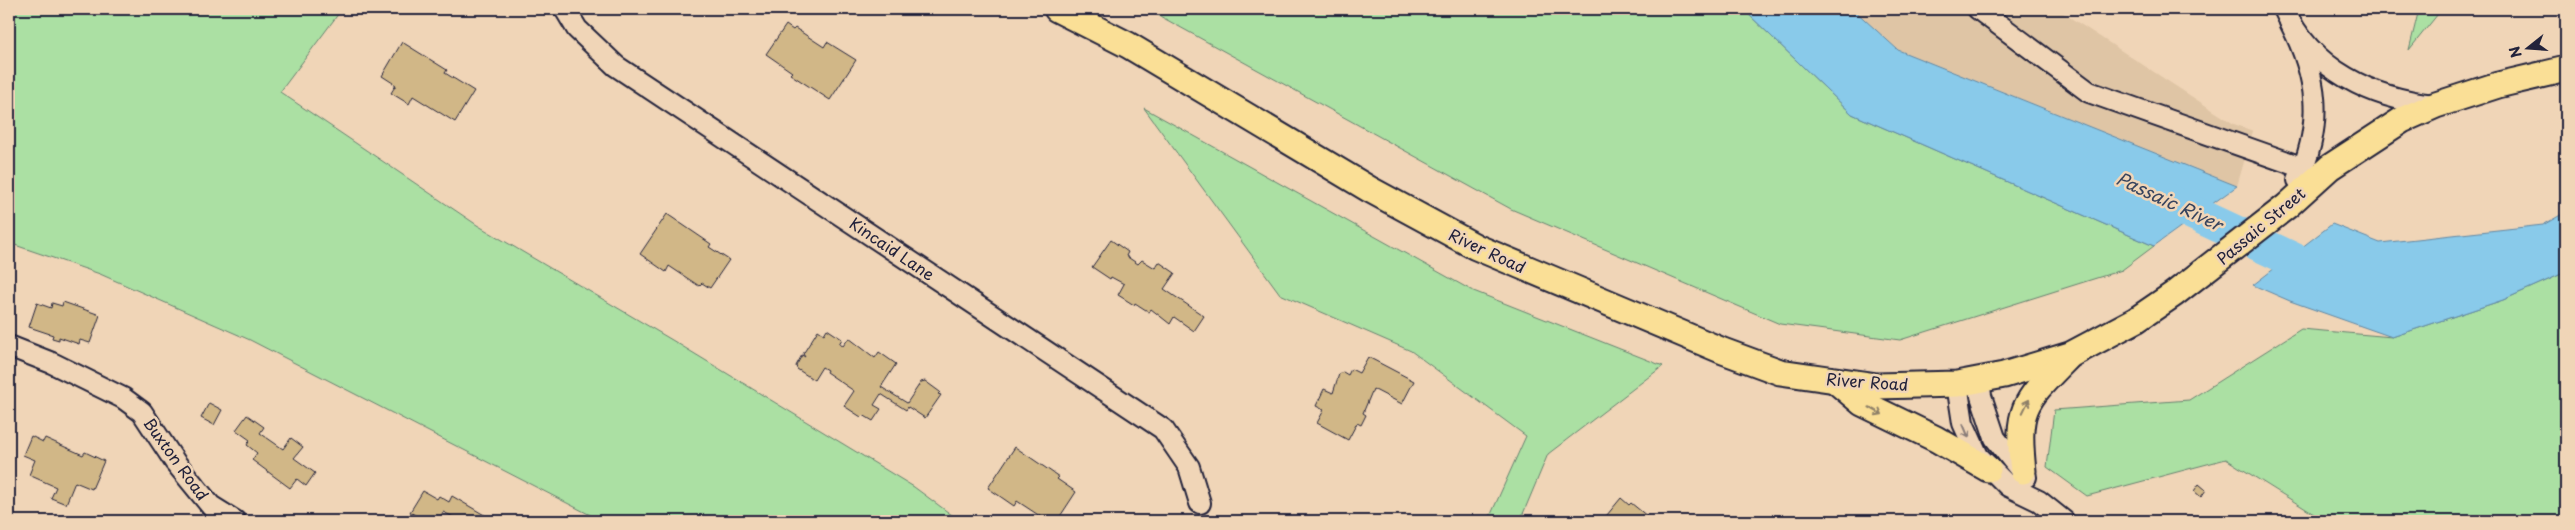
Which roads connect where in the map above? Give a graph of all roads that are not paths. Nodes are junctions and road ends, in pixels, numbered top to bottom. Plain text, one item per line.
1 (565, 9) edge
2 (1057, 9) edge
3 (1978, 9) edge
4 (2287, 15) edge
5 (2566, 69) edge
6 (2436, 105) junction
7 (2304, 168) junction
8 (2287, 206) junction
9 (9, 346) edge
10 (2070, 355) junction
11 (1837, 382) junction
12 (1968, 382) junction
13 (1988, 469) junction
14 (2023, 472) junction
15 (2039, 500) junction
16 (1200, 503) dead end
17 (235, 521) edge
18 (2064, 521) edge

1 - 16 street, Kincaid Lane
2 - 11 main road, River Road
3 - 7 street
4 - 6 street
4 - 7 street
5 - 6 main road, Passaic Street
6 - 8 main road, Passaic Street
7 - 8 street
8 - 10 main road, Passaic Street
9 - 17 street, Buxton Road
10 - 12 main road, Passaic Street
14 -> 10 main road
11 - 12 main road, River Road
11 -> 13 main road
12 -> 13 street
12 - 14 street
13 - 15 street
14 - 15 street
15 - 18 street

